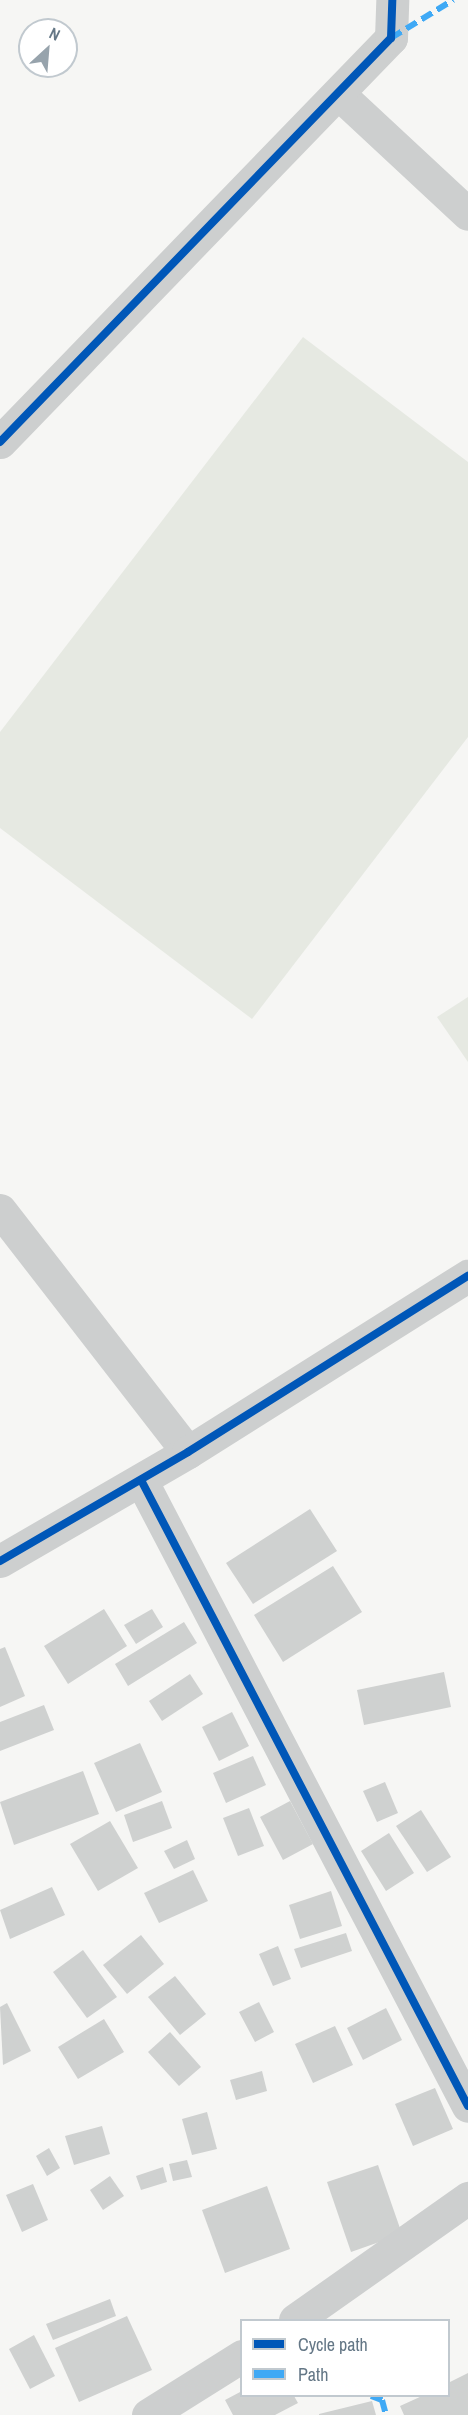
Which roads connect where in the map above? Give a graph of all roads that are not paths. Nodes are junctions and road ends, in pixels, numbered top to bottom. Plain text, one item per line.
1 (392, 0) edge
2 (339, 94) junction
3 (468, 214) edge
4 (0, 442) edge
5 (0, 1210) edge
6 (468, 1276) edge
7 (188, 1452) junction
8 (141, 1480) junction
9 (0, 1561) edge
10 (468, 2106) edge
11 (468, 2198) edge
12 (296, 2319) edge
13 (240, 2357) edge
14 (148, 2415) edge

1 - 2 street
2 - 3 street
2 - 4 street
5 - 7 street
6 - 7 street
7 - 8 street
8 - 9 street
8 - 10 street
11 - 12 street
13 - 14 street

